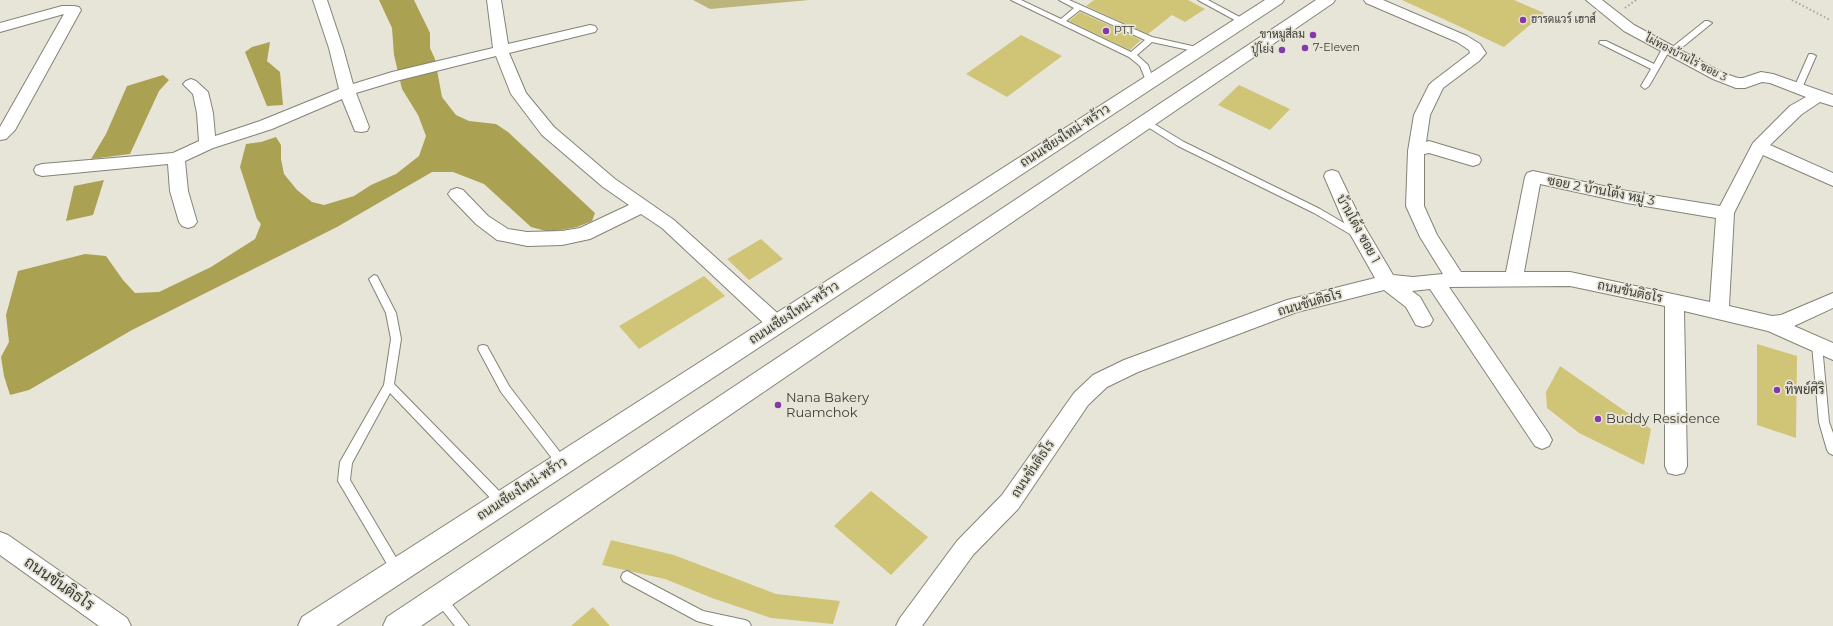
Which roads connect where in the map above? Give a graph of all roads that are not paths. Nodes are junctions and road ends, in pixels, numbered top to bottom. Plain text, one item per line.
1 (320, 0) edge
2 (494, 0) edge
3 (1015, 0) edge
4 (1063, 0) edge
5 (1202, 0) edge
6 (1276, 0) edge
7 (1327, 0) edge
8 (1371, 0) edge
9 (1593, 0) edge
10 (1079, 7) junction
11 (1243, 21) junction
12 (1061, 22) junction
13 (1708, 23) dead end
14 (0, 28) edge
15 (590, 29) dead end
16 (1150, 39) junction
17 (1603, 43) dead end
18 (1198, 50) junction
19 (1669, 50) junction
20 (501, 51) junction
21 (1132, 55) junction
22 (1812, 56) dead end
23 (1656, 68) junction
24 (1150, 81) junction
25 (191, 84) dead end
26 (1645, 86) dead end
27 (1798, 88) junction
28 (347, 91) junction
29 (1827, 98) edge
30 (1146, 122) junction
31 (360, 127) dead end
32 (0, 135) edge
33 (207, 144) junction
34 (1759, 147) junction
35 (1416, 151) junction
36 (176, 158) junction
37 (1473, 160) dead end
38 (42, 170) dead end
39 (1332, 176) dead end
40 (1833, 180) edge
41 (457, 194) dead end
42 (643, 206) junction
43 (1725, 213) junction
44 (188, 222) dead end
45 (1362, 238) junction
46 (374, 279) dead end
47 (1456, 279) junction
48 (1514, 279) junction
49 (1435, 281) junction
50 (1388, 282) junction
51 (1833, 300) edge
52 (1674, 301) junction
53 (1719, 312) junction
54 (1423, 320) dead end
55 (777, 324) junction
56 (1772, 324) junction
57 (483, 349) dead end
58 (1825, 349) edge
59 (389, 385) junction
60 (1542, 440) dead end
61 (1833, 450) edge
62 (562, 463) junction
63 (1676, 466) dead end
64 (502, 502) junction
65 (0, 542) edge
66 (397, 570) junction
67 (627, 576) dead end
68 (439, 598) junction
69 (119, 626) edge
70 (312, 626) edge
71 (397, 626) edge
72 (463, 626) edge
73 (738, 626) edge
74 (908, 626) edge

1 - 28 street
2 - 20 street
3 - 12 lane
4 - 10 lane
5 - 11 lane
6 - 11 main road, ถนนเชียงใหม่-พร้าว
7 - 30 main road
8 - 35 street
9 - 19 street, ไผ่ทองบ้านไร่ ซอย 3
10 - 12 lane
10 - 16 lane
11 - 18 main road, ถนนเชียงใหม่-พร้าว
12 - 21 lane
13 - 19 lane
14 - 32 street
15 - 20 street
16 - 18 lane
16 - 21 lane
17 - 23 lane
18 - 24 main road, ถนนเชียงใหม่-พร้าว
19 - 23 lane
19 - 27 street, ไผ่ทองบ้านไร่ ซอย 3
20 - 28 street
20 - 42 street
21 - 24 lane
22 - 27 lane
23 - 26 lane
24 - 55 main road, ถนนเชียงใหม่-พร้าว
25 - 33 street
27 - 29 street, ไผ่ทองบ้านไร่ ซอย 3
28 - 31 street
28 - 33 street
29 - 34 street
30 - 45 lane
30 - 68 main road
33 - 36 street
34 - 40 street
34 - 43 street
35 - 37 street
35 - 47 street
36 - 38 street
36 - 44 street
39 - 45 street, บ้านโต้ง ซอย 1
41 - 42 street
42 - 55 street
43 - 48 street, ซอย 2 บ้านโต้ง หมู่ 3
43 - 53 street
45 - 50 street, บ้านโต้ง ซอย 1
46 - 59 lane
47 - 48 street, ถนนขันติธโร
47 - 49 street, ถนนขันติธโร
48 - 52 street, ถนนขันติธโร
49 - 50 street, ถนนขันติธโร
49 - 60 street
50 - 54 street
50 - 74 street, ถนนขันติธโร
51 - 56 street
52 - 53 street, ถนนขันติธโร
52 - 63 street
53 - 56 street, ถนนขันติธโร
55 - 62 main road, ถนนเชียงใหม่-พร้าว
56 - 58 street, ถนนขันติธโร
57 - 62 lane
58 - 61 lane
59 - 64 lane
59 - 66 lane
62 - 64 main road, ถนนเชียงใหม่-พร้าว
64 - 66 main road, ถนนเชียงใหม่-พร้าว
65 - 69 street, ถนนขันติธโร
66 - 70 main road, ถนนเชียงใหม่-พร้าว
67 - 73 lane
68 - 71 main road
68 - 72 lane

